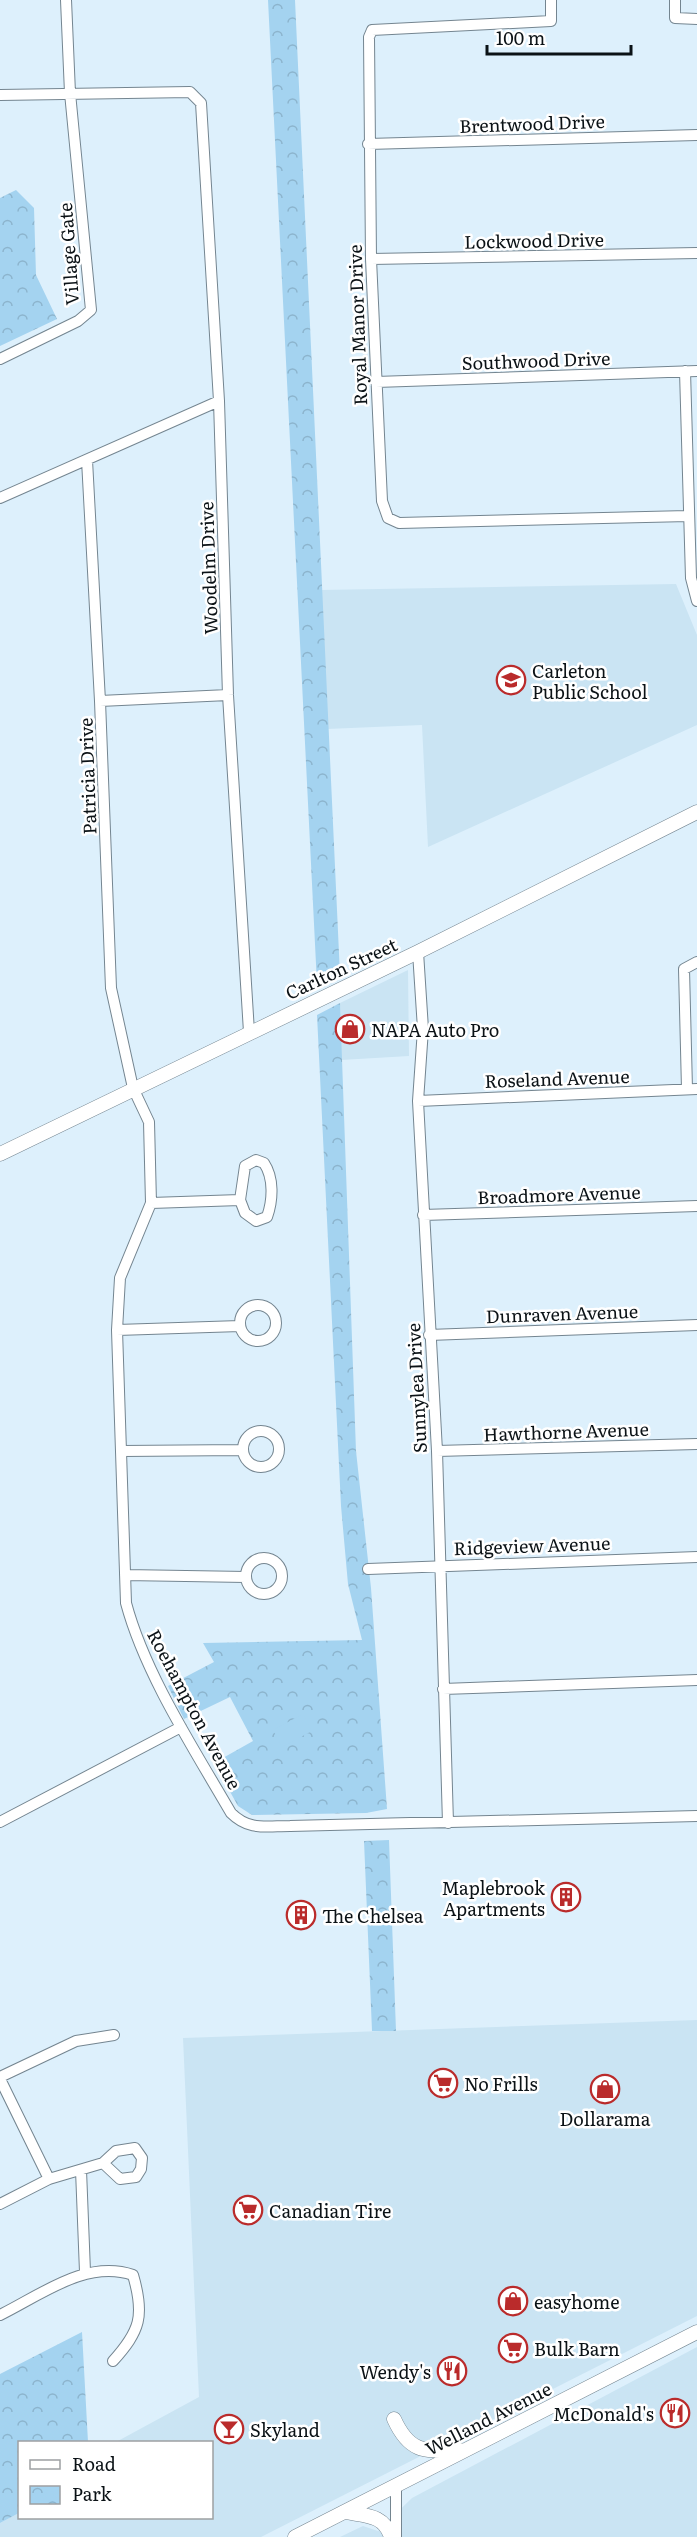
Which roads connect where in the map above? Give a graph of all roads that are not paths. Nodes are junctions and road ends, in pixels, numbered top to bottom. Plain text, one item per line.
1 (66, 0) edge
2 (551, 0) edge
3 (675, 0) edge
4 (697, 19) edge
5 (70, 93) junction
6 (0, 95) edge
7 (697, 135) edge
8 (368, 144) junction
9 (697, 253) edge
10 (371, 259) junction
11 (0, 359) edge
12 (697, 371) edge
13 (685, 372) junction
14 (376, 382) junction
15 (219, 401) junction
16 (87, 460) junction
17 (0, 498) edge
18 (688, 516) junction
19 (697, 601) edge
20 (228, 695) junction
21 (100, 701) junction
22 (697, 812) edge
23 (418, 952) junction
24 (697, 962) edge
25 (249, 1032) junction
26 (133, 1088) junction
27 (692, 1089) edge
28 (418, 1101) junction
29 (0, 1154) edge
30 (240, 1200) junction
31 (152, 1203) junction
32 (697, 1206) edge
33 (423, 1215) junction
34 (697, 1325) edge
35 (240, 1326) dead end
36 (117, 1330) junction
37 (429, 1335) junction
38 (697, 1444) edge
39 (243, 1450) dead end
40 (122, 1451) junction
41 (437, 1451) junction
42 (697, 1557) edge
43 (440, 1565) junction
44 (368, 1569) dead end
45 (125, 1575) junction
46 (246, 1577) dead end
47 (697, 1680) edge
48 (443, 1689) junction
49 (181, 1727) junction
50 (697, 1816) edge
51 (0, 1822) edge
52 (447, 1823) junction
53 (114, 2035) dead end
54 (0, 2078) edge
55 (104, 2163) dead end
56 (81, 2170) junction
57 (49, 2179) junction
58 (0, 2204) edge
59 (85, 2272) junction
60 (0, 2315) edge
61 (697, 2332) edge
62 (113, 2361) dead end
63 (394, 2419) dead end
64 (465, 2449) junction
65 (396, 2487) junction
66 (345, 2512) junction
67 (295, 2537) edge
68 (391, 2537) edge
69 (396, 2537) edge

1 - 5 street
2 - 8 street, Royal Manor Drive
3 - 4 street
5 - 6 street
5 - 11 street, Village Gate
5 - 15 street, Woodelm Drive
7 - 8 street, Brentwood Drive
8 - 10 street, Royal Manor Drive
9 - 10 street, Lockwood Drive
10 - 14 street, Royal Manor Drive
12 - 13 street, Southwood Drive
13 - 14 street, Southwood Drive
13 - 18 street
14 - 18 street, Royal Manor Drive
15 - 16 street
15 - 20 street, Woodelm Drive
16 - 17 street
16 - 21 street, Patricia Drive
18 - 19 street
20 - 21 street
20 - 25 street, Woodelm Drive
21 - 26 street, Patricia Drive
22 - 23 main road, Carlton Street
23 - 25 main road, Carlton Street
23 - 28 street, Sunnylea Drive
24 - 27 street
25 - 26 main road, Carlton Street
26 - 29 main road, Carlton Street
26 - 31 street, Roehampton Avenue
27 - 28 street, Roseland Avenue
28 - 33 street, Sunnylea Drive
30 - 30 street
30 - 31 street
31 - 36 street, Roehampton Avenue
32 - 33 street, Broadmore Avenue
33 - 37 street, Sunnylea Drive
34 - 37 street, Dunraven Avenue
35 - 36 street
36 - 40 street, Roehampton Avenue
37 - 41 street, Sunnylea Drive
38 - 41 street, Hawthorne Avenue
39 - 40 street
40 - 45 street, Roehampton Avenue
41 - 43 street, Sunnylea Drive
42 - 43 street, Ridgeview Avenue
43 - 44 street, Ridgeview Avenue
43 - 48 street, Sunnylea Drive
45 - 46 street
45 - 49 street, Roehampton Avenue
47 - 48 street
48 - 52 street, Sunnylea Drive
49 - 51 street
49 - 52 street, Roehampton Avenue
50 - 52 street, Roehampton Avenue
53 - 54 street
54 - 57 street
55 - 56 street
56 - 57 street
56 - 59 street
57 - 58 street
59 - 60 street
59 - 62 street
61 - 64 main road, Welland Avenue
63 - 64 main road
64 - 65 main road, Welland Avenue
65 - 66 main road, Welland Avenue
65 - 69 street
66 - 67 main road, Welland Avenue
66 - 68 main road

